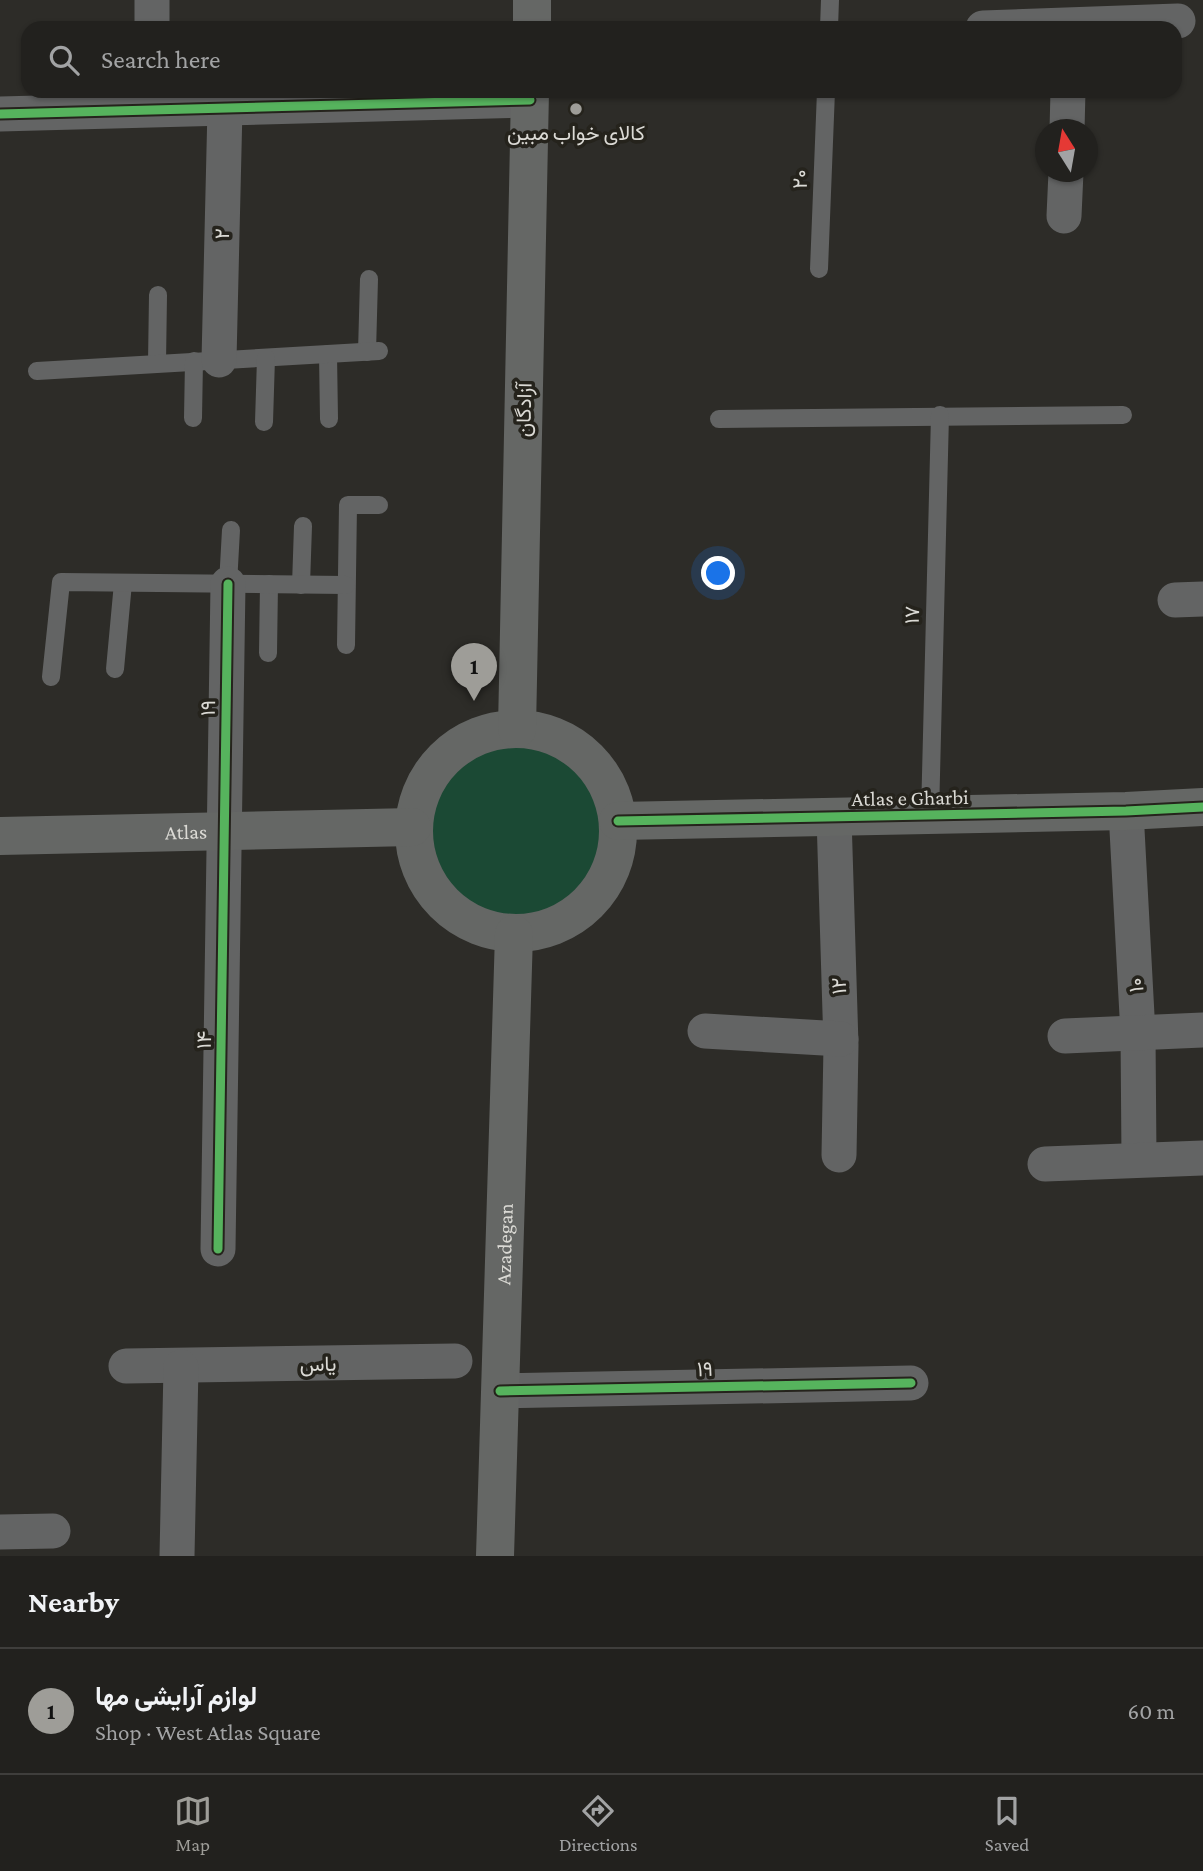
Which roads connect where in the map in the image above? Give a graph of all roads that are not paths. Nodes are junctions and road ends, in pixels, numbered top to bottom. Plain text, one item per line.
1 (152, 0) edge
2 (532, 0) edge
3 (830, 0) edge
4 (1070, 18) edge
5 (152, 21) edge
6 (532, 21) edge
7 (829, 21) edge
8 (1044, 21) edge
9 (1178, 21) dead end
10 (479, 98) edge
11 (530, 98) edge
12 (826, 98) edge
13 (1068, 98) edge
14 (150, 101) edge
15 (225, 108) junction
16 (0, 114) edge
17 (1067, 119) edge
18 (1066, 182) edge
19 (1064, 216) dead end
20 (818, 269) dead end
21 (369, 279) dead end
22 (158, 295) dead end
23 (328, 355) junction
24 (266, 358) junction
25 (206, 360) junction
26 (157, 363) junction
27 (37, 370) dead end
28 (940, 415) junction
29 (1123, 415) dead end
30 (193, 418) dead end
31 (329, 419) dead end
32 (719, 419) dead end
33 (264, 422) dead end
34 (379, 505) dead end
35 (303, 526) dead end
36 (231, 530) dead end
37 (124, 583) junction
38 (228, 584) junction
39 (269, 584) junction
40 (301, 585) junction
41 (346, 585) junction
42 (346, 645) dead end
43 (268, 653) dead end
44 (114, 668) dead end
45 (51, 677) dead end
46 (517, 729) junction
47 (1203, 807) edge
48 (1126, 811) junction
49 (930, 815) junction
50 (834, 817) junction
51 (618, 821) junction
52 (412, 827) junction
53 (224, 831) junction
54 (0, 836) edge
55 (514, 934) junction
56 (1203, 1030) edge
57 (705, 1031) dead end
58 (1138, 1034) junction
59 (1065, 1036) dead end
60 (841, 1039) junction
61 (839, 1155) dead end
62 (1203, 1158) edge
63 (1139, 1159) junction
64 (1045, 1164) dead end
65 (218, 1249) dead end
66 (455, 1362) dead end
67 (126, 1366) dead end
68 (181, 1367) junction
69 (911, 1383) dead end
70 (500, 1391) junction
71 (52, 1531) dead end
72 (0, 1532) edge
73 (177, 1556) edge
74 (495, 1556) edge

1 - 5 street
2 - 6 main road
3 - 7 lane
4 - 8 street
4 - 9 street
10 - 15 street
11 - 46 main road, آزادگان
12 - 20 lane, ۲۰
13 - 17 street
14 - 15 street
14 - 16 street
15 - 25 street, ۲
18 - 19 street
21 - 23 lane
22 - 26 lane
23 - 24 lane
23 - 31 lane
24 - 25 lane
24 - 33 lane
25 - 26 lane
25 - 30 lane
26 - 27 lane
28 - 29 lane
28 - 32 lane
28 - 49 lane, ۱۷
34 - 41 lane
35 - 40 lane
36 - 38 lane
37 - 38 lane
37 - 44 lane
37 - 45 lane
38 - 39 lane
38 - 53 street, ۱۹
39 - 40 lane
39 - 43 lane
40 - 41 lane
41 - 42 lane
46 - 51 main road
46 - 52 main road
47 - 48 main road, Atlas e Gharbi
48 - 49 main road, Atlas e Gharbi
48 - 58 street, ۱۰
49 - 50 main road, Atlas e Gharbi
50 - 51 main road, Atlas e Gharbi
50 - 60 street, ۱۲
51 - 55 main road
52 - 53 main road, Atlas
52 - 55 main road
53 - 54 main road, Atlas
53 - 65 street, ۱۴
55 - 70 main road, Azadegan
56 - 58 street
57 - 60 street
58 - 59 street
58 - 63 street, ۱۰
60 - 61 street, ۱۲
62 - 63 street
63 - 64 street
66 - 68 street, یاس
67 - 68 street, یاس
68 - 73 street
69 - 70 street, ۱۹
70 - 74 main road, Azadegan
71 - 72 street

